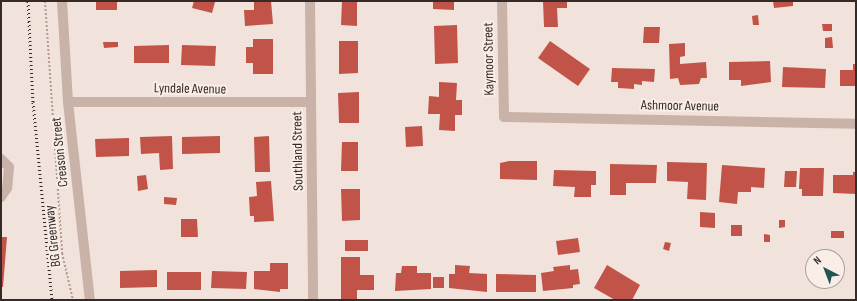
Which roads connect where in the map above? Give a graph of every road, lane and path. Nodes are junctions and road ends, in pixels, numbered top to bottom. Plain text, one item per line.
1 (45, 1) edge
2 (62, 1) edge
3 (310, 1) edge
4 (502, 1) edge
5 (68, 102) junction
6 (311, 102) junction
7 (504, 117) joint
8 (856, 124) edge
9 (1, 159) edge
10 (1, 197) edge
11 (73, 300) edge
12 (90, 300) edge
13 (312, 300) edge

1 - 11 path, BG Greenway
2 - 5 street, Creason Street
3 - 6 street, Southland Street
4 - 7 street, Kaymoor Street
5 - 6 street, Lyndale Avenue
5 - 12 street, Creason Street
6 - 13 street, Southland Street
7 - 8 street, Ashmoor Avenue
9 - 10 street

